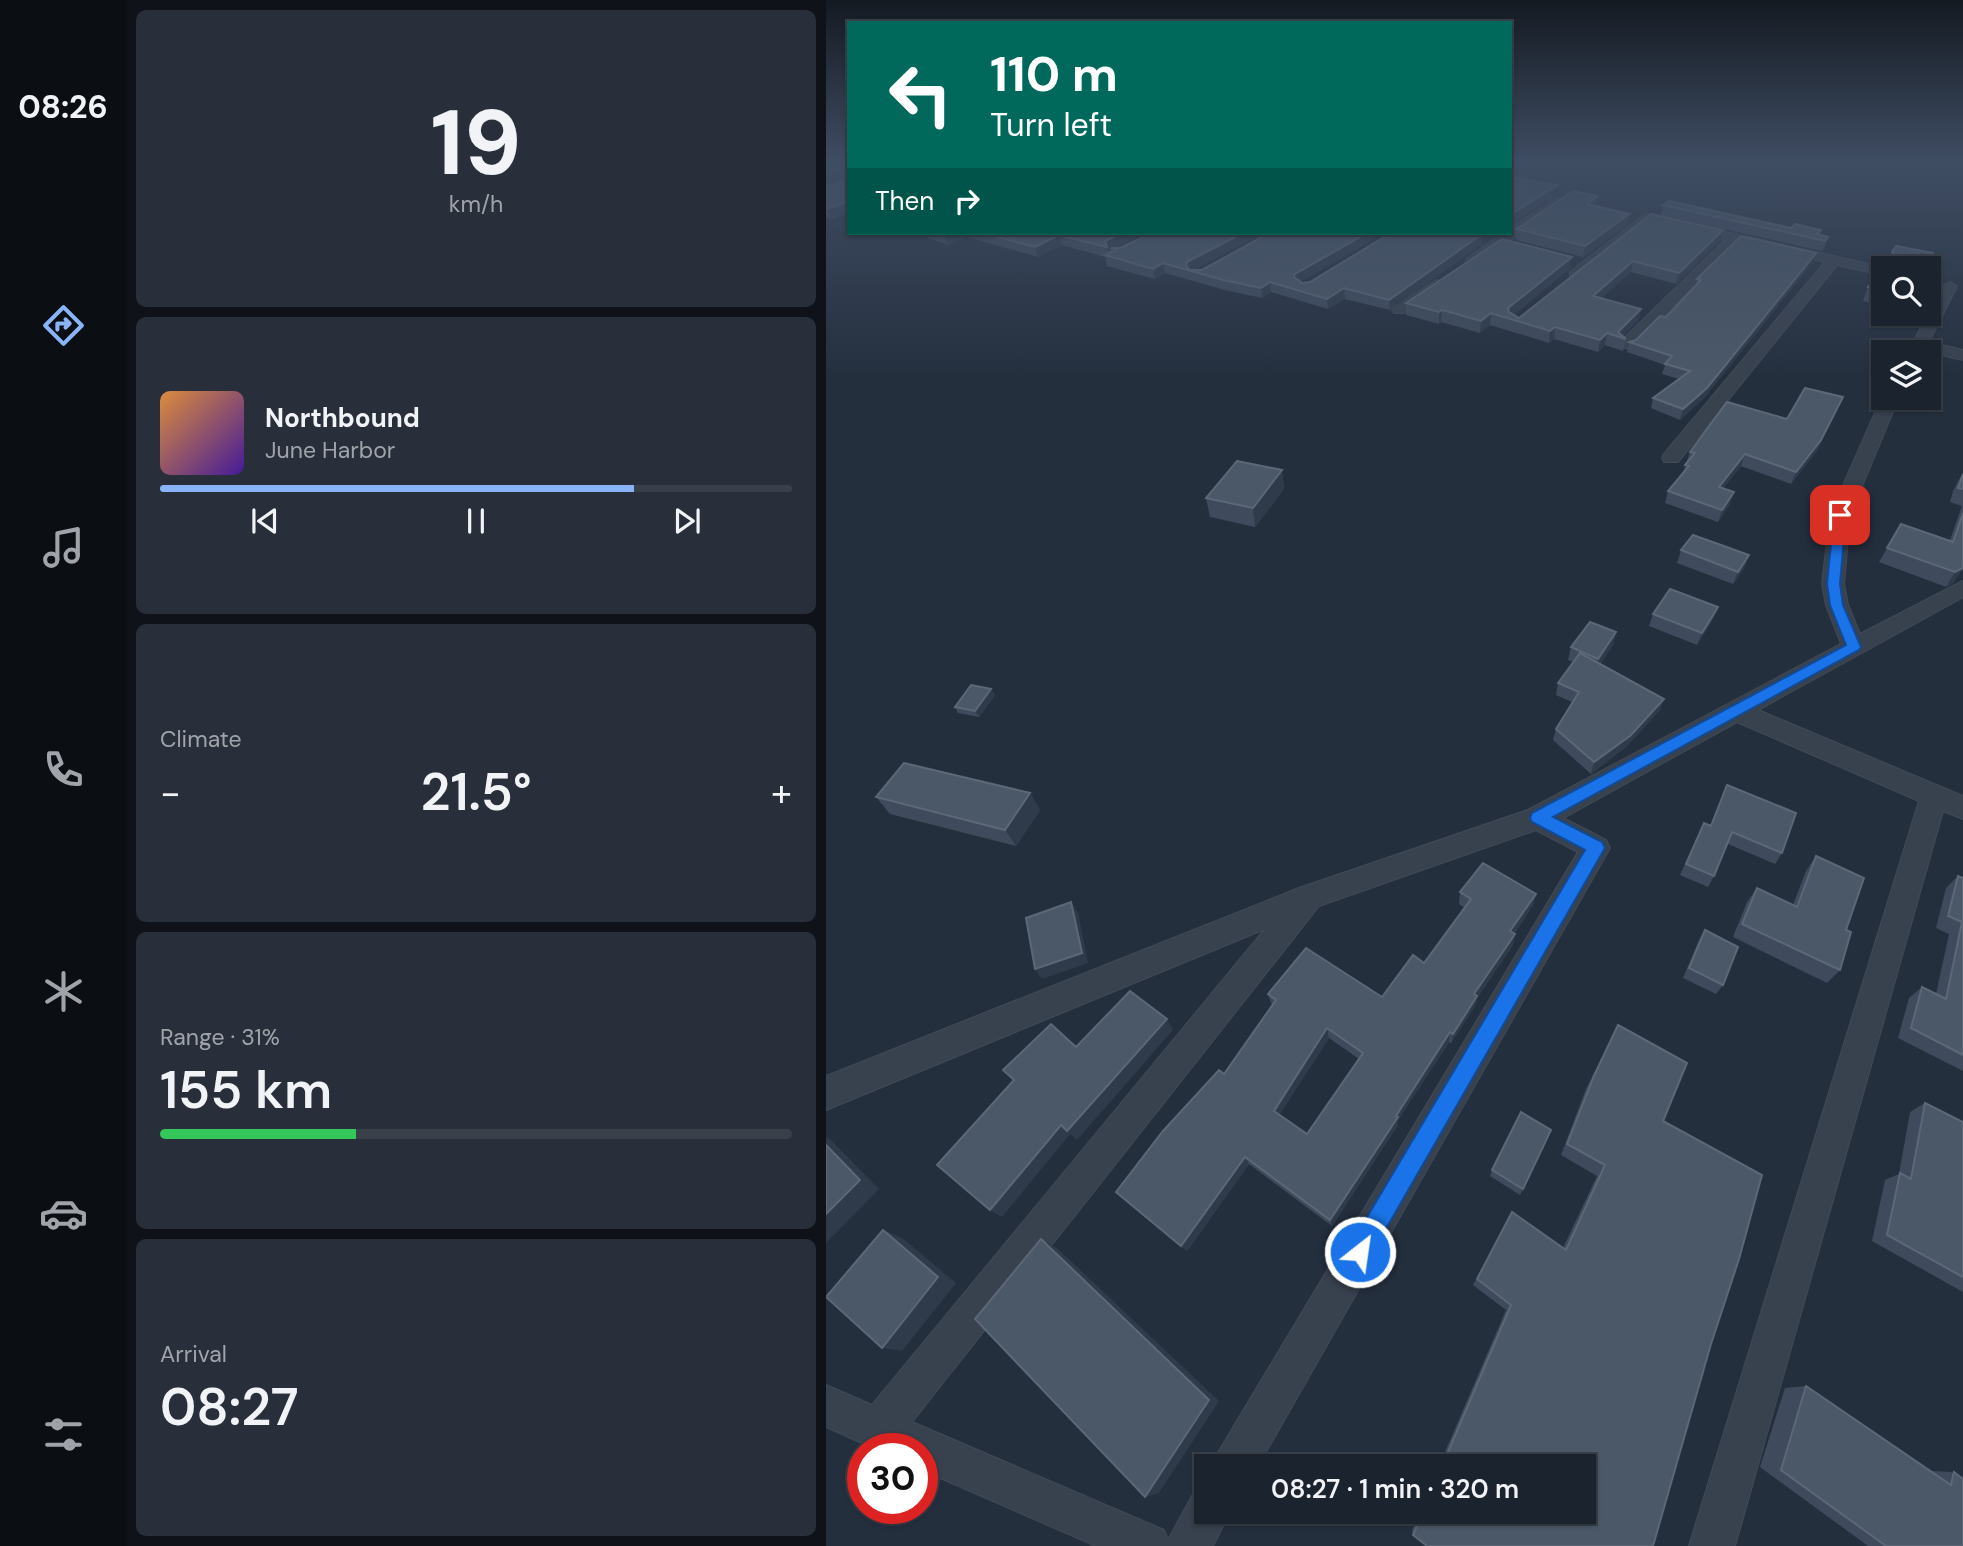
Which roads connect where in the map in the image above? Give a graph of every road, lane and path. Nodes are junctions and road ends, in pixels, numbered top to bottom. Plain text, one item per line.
1 (1623, 233) edge
2 (1712, 233) edge
3 (1509, 235) edge
4 (1476, 236) edge
5 (1734, 238) junction
6 (1499, 242) junction
7 (1524, 248) edge
8 (1834, 260) junction
9 (1465, 264) edge
10 (1871, 268) edge
11 (1443, 279) edge
12 (1567, 282) edge
13 (1951, 286) edge
14 (1399, 310) dead end
15 (1921, 340) edge
16 (1626, 345) edge
17 (1941, 352) edge
18 (1963, 355) edge
19 (1885, 410) edge
20 (1671, 458) dead end
21 (1963, 588) edge
22 (1854, 647) junction
23 (1738, 712) junction
24 (1949, 802) edge
25 (1538, 818) junction
26 (1309, 897) junction
27 (826, 1093) edge
28 (826, 1406) edge
29 (879, 1429) junction
30 (1241, 1454) edge
31 (1201, 1524) edge
32 (1148, 1546) edge
33 (1188, 1546) edge
34 (1712, 1546) edge

1 - 12 street
2 - 5 street
3 - 6 street
4 - 6 street
5 - 8 street
5 - 16 street
6 - 7 street
6 - 9 street
8 - 10 street
8 - 20 street
11 - 14 street
13 - 15 street
17 - 18 street
19 - 22 street
21 - 22 street
22 - 23 street
23 - 24 street
23 - 25 street
24 - 34 street
25 - 26 street
25 - 30 street
26 - 27 street
26 - 29 street
28 - 29 street
29 - 32 street
31 - 33 street

